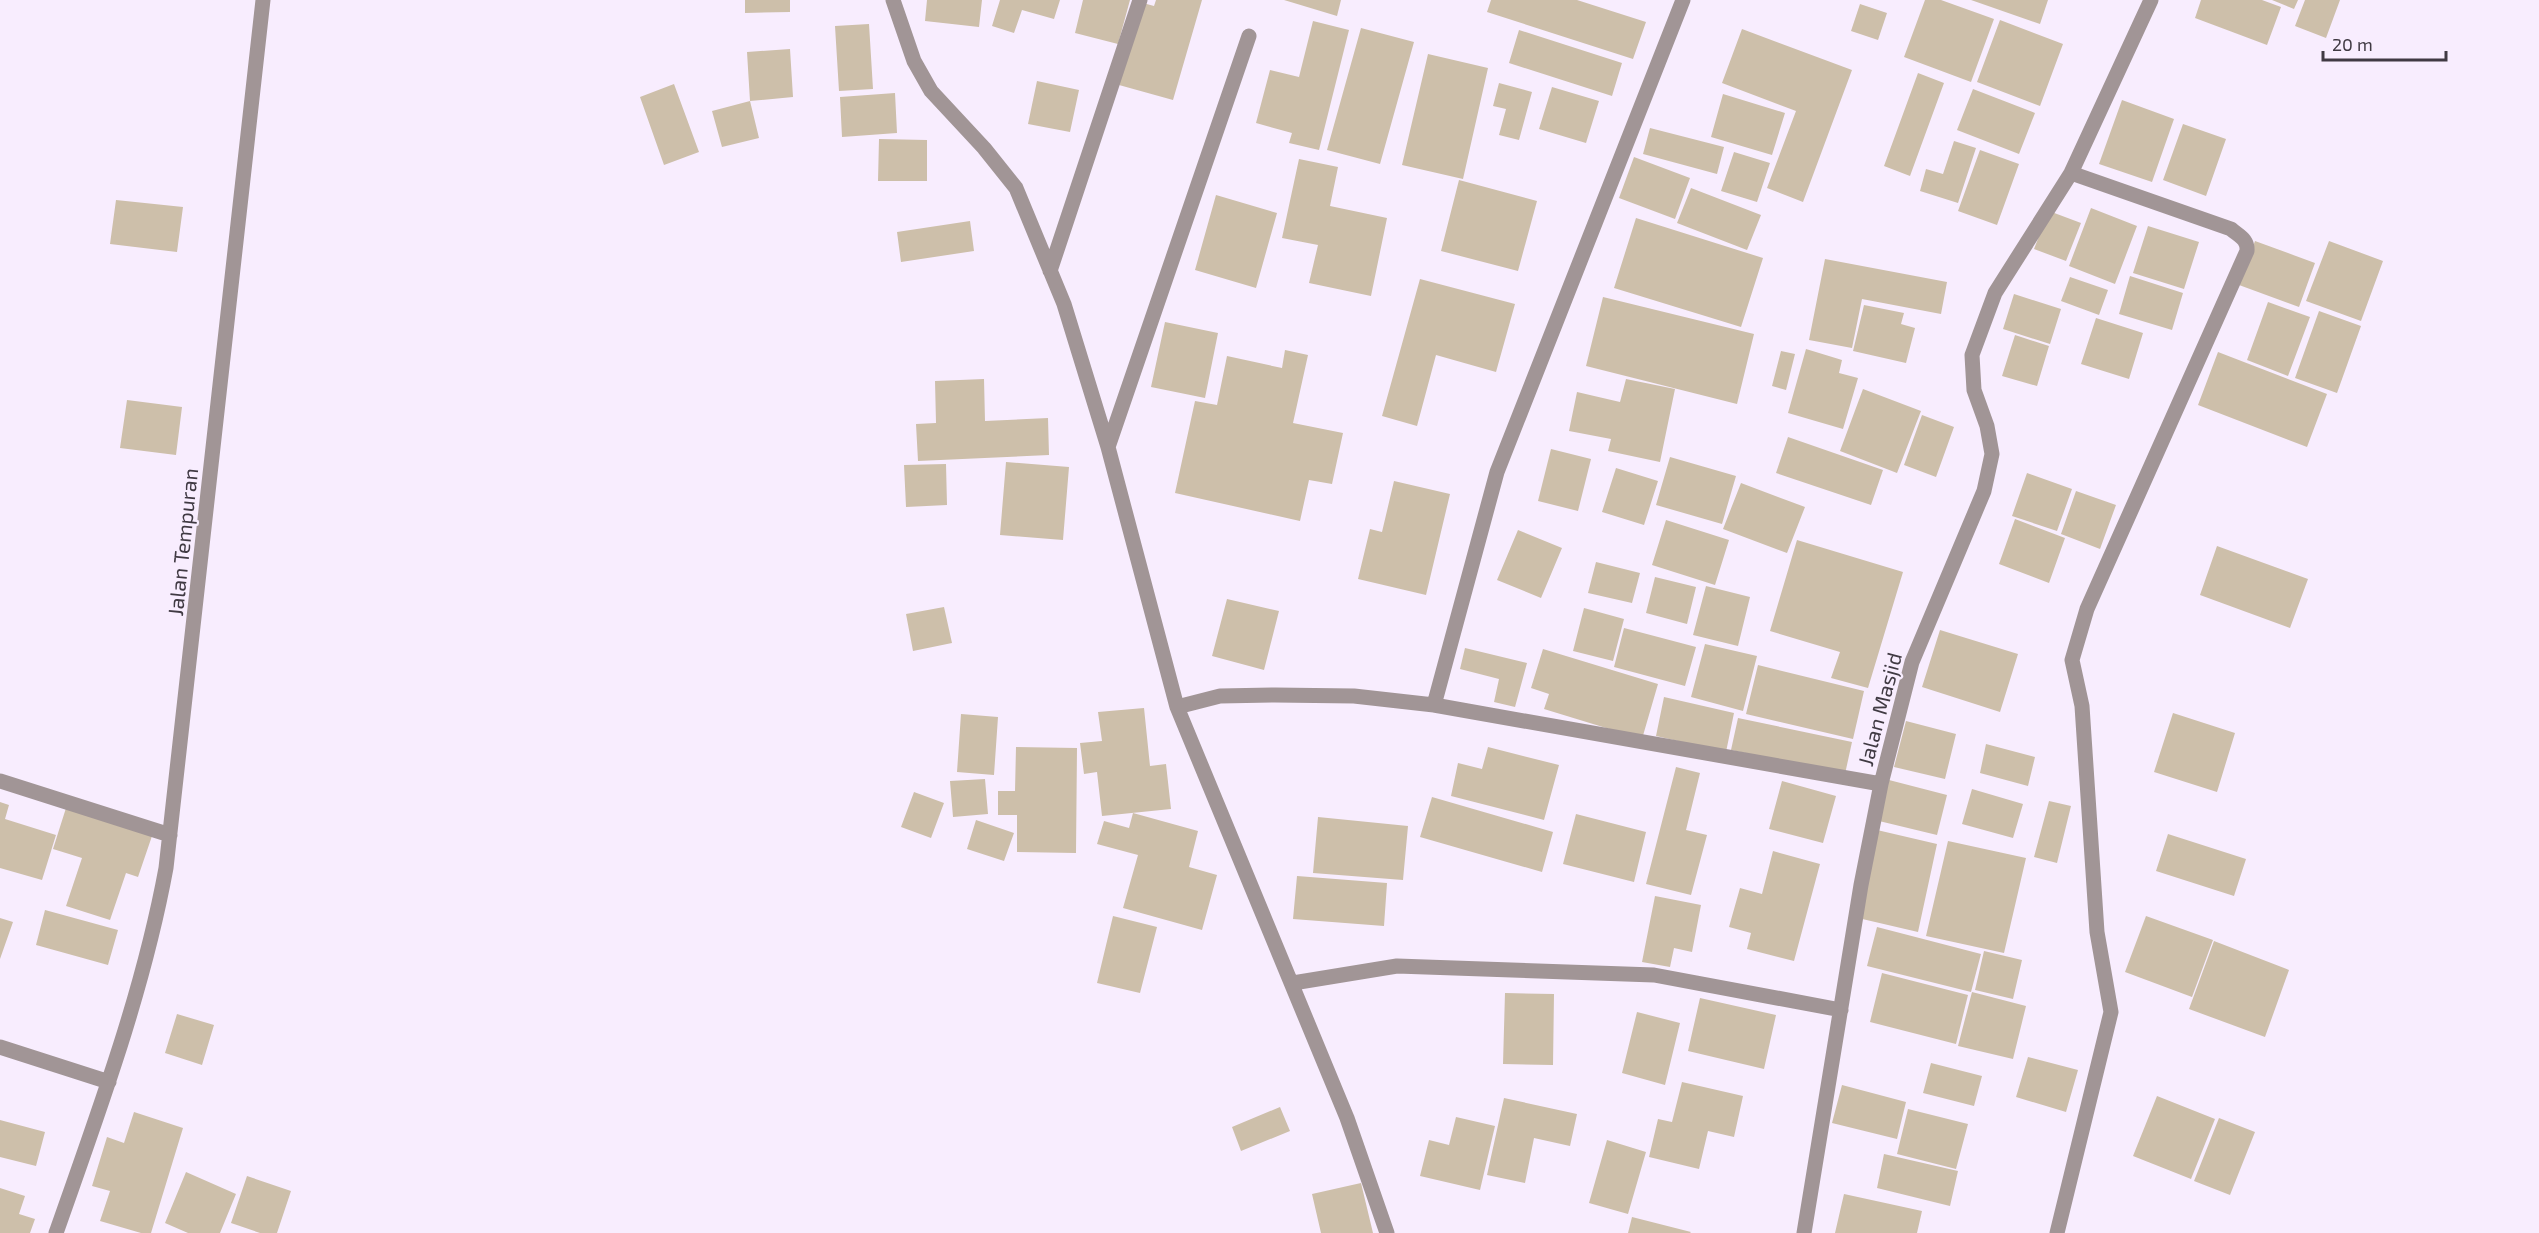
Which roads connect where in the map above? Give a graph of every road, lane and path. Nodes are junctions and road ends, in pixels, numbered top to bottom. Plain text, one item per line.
1 (263, 0) edge
2 (893, 0) edge
3 (1140, 0) edge
4 (1683, 0) edge
5 (2151, 0) edge
6 (1249, 36) dead end
7 (2071, 173) junction
8 (1050, 271) junction
9 (1108, 447) junction
10 (1434, 705) junction
11 (1177, 707) junction
12 (0, 782) edge
13 (1881, 784) junction
14 (170, 835) junction
15 (1293, 983) junction
16 (1840, 1010) junction
17 (0, 1047) edge
18 (109, 1082) junction
19 (56, 1233) edge
20 (1387, 1233) edge
21 (1804, 1233) edge
22 (2057, 1233) edge

1 - 14 street, Jalan Tempuran
2 - 8 street
3 - 8 street
4 - 10 street
5 - 7 street, Jalan Masjid
6 - 9 street
7 - 13 street, Jalan Masjid
7 - 22 street
8 - 9 street
9 - 11 street
10 - 11 street
10 - 13 street
11 - 15 street
12 - 14 street
13 - 16 street, Jalan Masjid
14 - 18 street, Jalan Tempuran
15 - 16 street
15 - 20 street
16 - 21 street, Jalan Masjid
17 - 18 street
18 - 19 street, Jalan Tempuran

